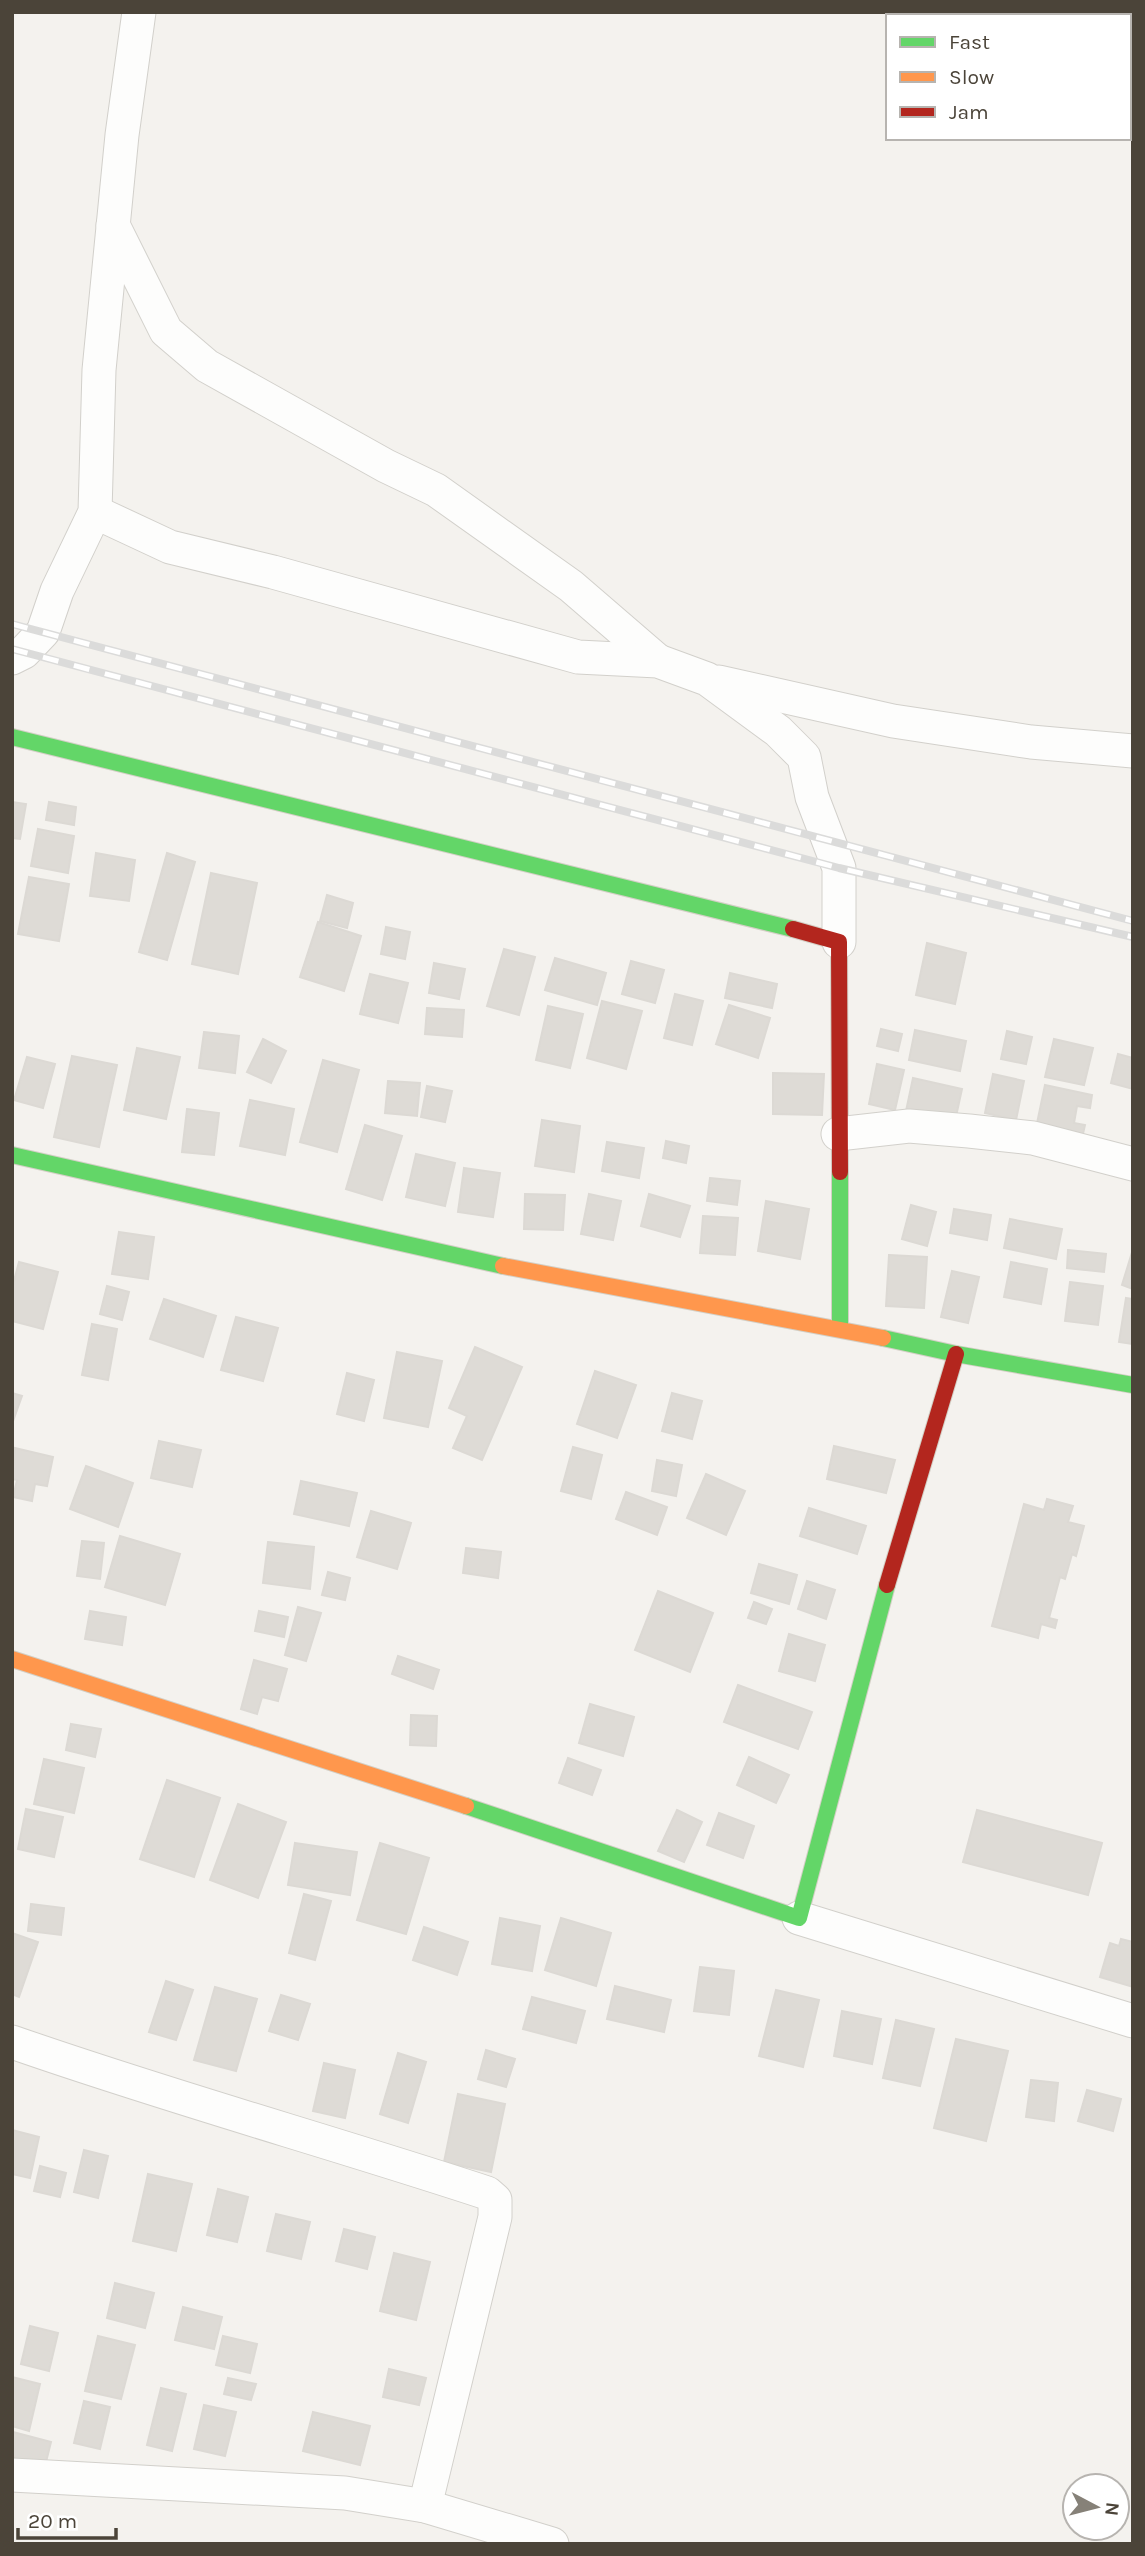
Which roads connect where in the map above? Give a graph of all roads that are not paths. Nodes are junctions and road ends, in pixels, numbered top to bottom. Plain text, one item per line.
1 (139, 12) edge
2 (113, 226) junction
3 (95, 512) junction
4 (12, 658) edge
5 (658, 662) junction
6 (707, 679) junction
7 (12, 737) edge
8 (1133, 751) edge
9 (839, 942) junction
10 (838, 1135) junction
11 (12, 1155) edge
12 (1133, 1164) edge
13 (840, 1328) junction
14 (956, 1354) junction
15 (1133, 1385) edge
16 (12, 1659) edge
17 (799, 1918) junction
18 (1133, 2021) edge
19 (12, 2042) edge
20 (12, 2475) edge
21 (425, 2506) junction
22 (552, 2544) edge

1 - 2 street
2 - 3 street
2 - 5 street
3 - 4 street
3 - 5 street
5 - 6 street
6 - 8 street
6 - 9 street
7 - 9 street
9 - 10 street
10 - 12 street
10 - 13 street
11 - 13 street
13 - 14 street
14 - 15 street
14 - 17 street
16 - 17 street
17 - 18 street
19 - 21 street
20 - 21 street
21 - 22 street

